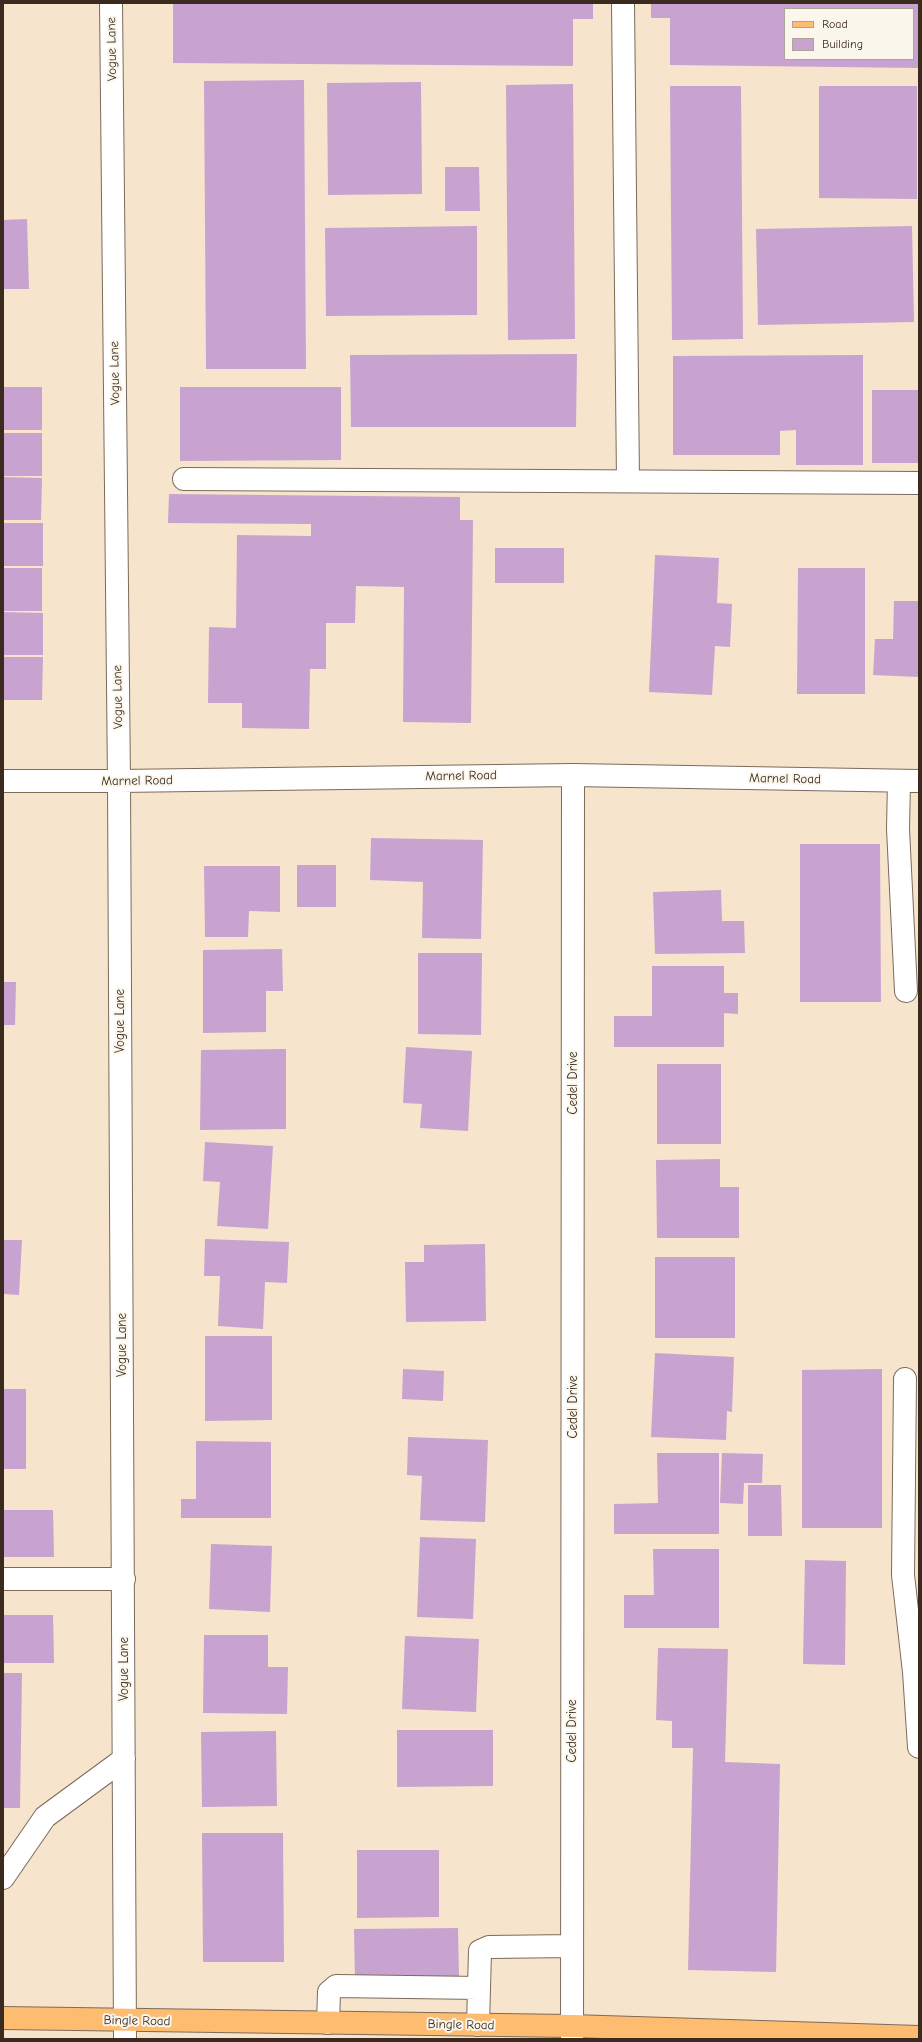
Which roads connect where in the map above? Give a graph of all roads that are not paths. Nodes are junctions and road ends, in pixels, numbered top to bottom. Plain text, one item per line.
1 (111, 3) edge
2 (623, 3) edge
3 (184, 479) dead end
4 (628, 481) junction
5 (919, 483) edge
6 (573, 775) junction
7 (3, 781) edge
8 (119, 781) junction
9 (909, 781) edge
10 (906, 991) dead end
11 (905, 1379) dead end
12 (3, 1579) edge
13 (124, 1579) junction
14 (919, 1747) edge
15 (124, 1759) junction
16 (3, 1878) edge
17 (572, 1946) junction
18 (479, 1988) junction
19 (3, 2018) edge
20 (328, 2023) junction
21 (478, 2025) junction
22 (125, 2030) edge
23 (572, 2033) edge
24 (919, 2037) edge

1 - 8 street, Vogue Lane
2 - 4 street
3 - 4 street
4 - 5 street
6 - 8 street, Marnel Road
6 - 9 street, Marnel Road
6 - 17 street, Cedel Drive
7 - 8 street, Marnel Road
8 - 13 street, Vogue Lane
9 - 10 street
11 - 14 street
12 - 13 street
13 - 15 street, Vogue Lane
15 - 16 street
15 - 22 street, Vogue Lane
17 - 18 street
17 - 23 street, Cedel Drive
18 - 20 street
18 - 21 street
19 - 22 main road, Bingle Road
20 - 21 main road, Bingle Road
20 - 22 main road, Bingle Road
21 - 23 main road, Bingle Road
23 - 24 main road, Bingle Road

